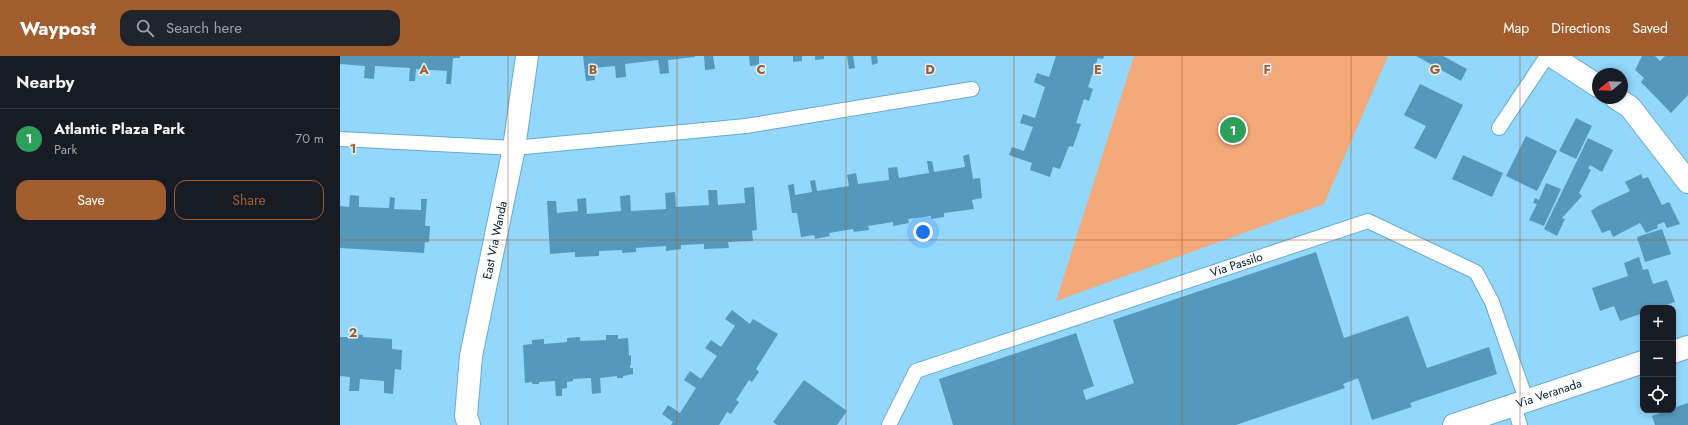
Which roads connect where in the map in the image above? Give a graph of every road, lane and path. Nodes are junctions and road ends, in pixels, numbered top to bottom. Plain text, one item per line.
1 (527, 56) edge
2 (1547, 56) edge
3 (1552, 56) edge
4 (1592, 82) edge
5 (972, 89) dead end
6 (1625, 104) edge
7 (1499, 128) dead end
8 (340, 139) edge
9 (514, 148) junction
10 (1688, 182) edge
11 (1688, 347) edge
12 (1676, 351) edge
13 (1640, 363) edge
14 (1520, 411) edge
15 (469, 425) edge
16 (889, 425) edge
17 (1454, 425) edge

1 - 9 street, East Via Wanda
2 - 7 lane
3 - 4 street
5 - 9 lane
6 - 10 street
8 - 9 lane
9 - 15 street, East Via Wanda
11 - 12 street
13 - 14 street, Via Veranada
14 - 16 lane, Via Passilo
14 - 17 street, Via Veranada

